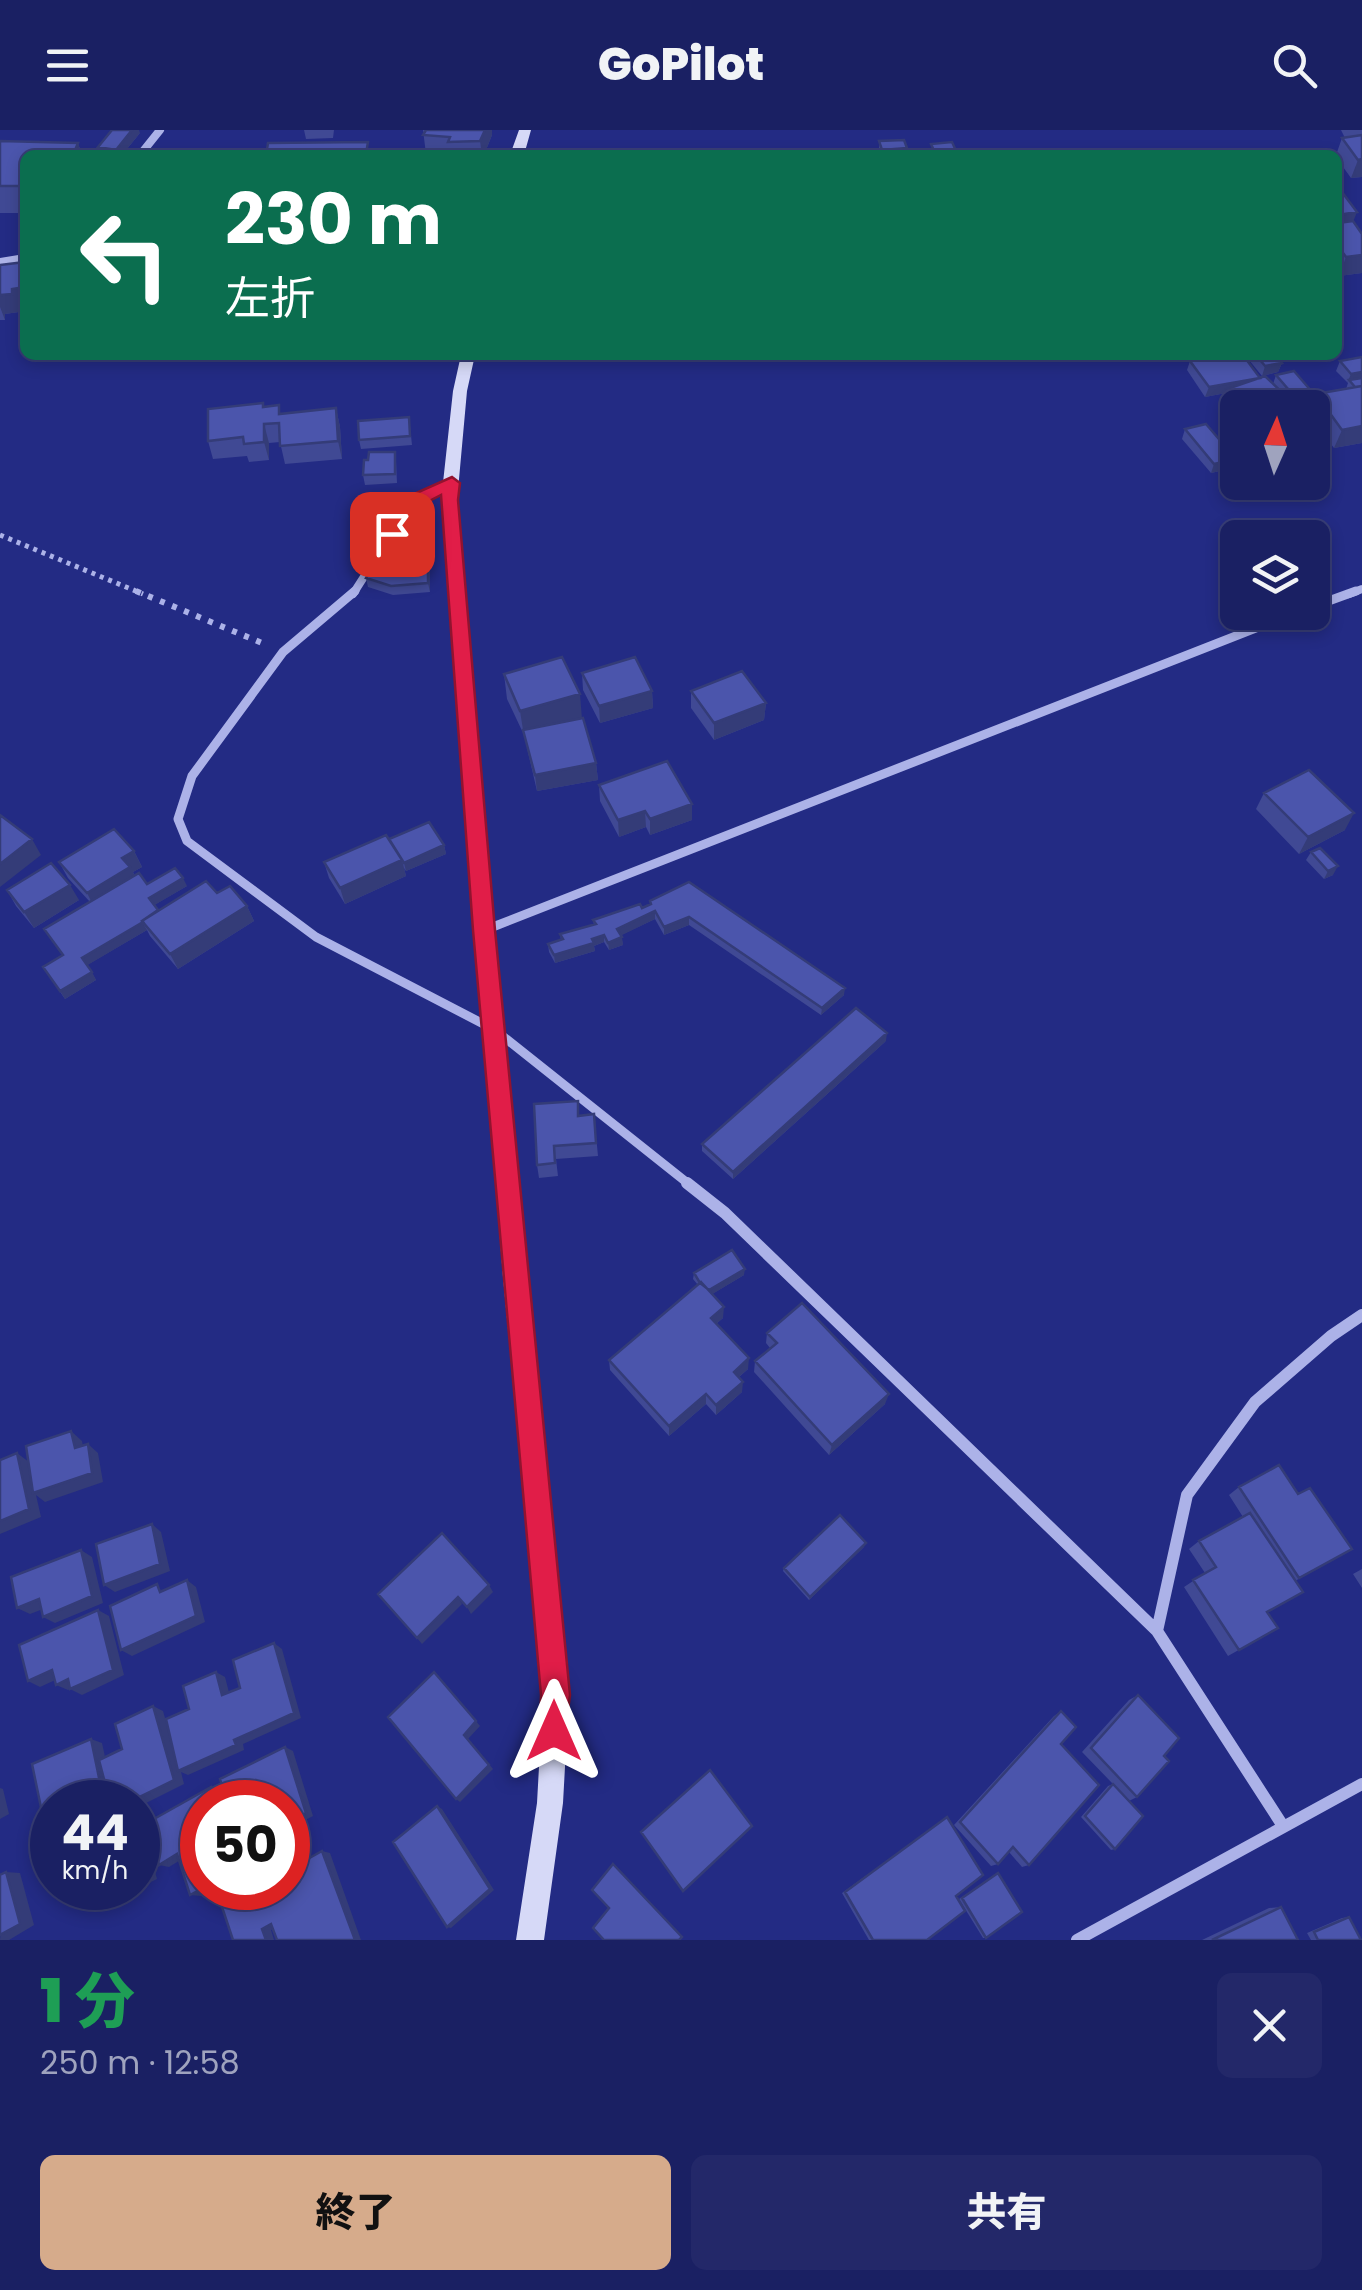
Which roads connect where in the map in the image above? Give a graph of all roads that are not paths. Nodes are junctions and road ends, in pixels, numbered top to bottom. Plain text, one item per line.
1 (160, 130) edge
2 (144, 150) edge
3 (467, 360) edge
4 (452, 483) junction
5 (1362, 589) edge
6 (1330, 601) edge
7 (1248, 630) edge
8 (484, 930) junction
9 (495, 1030) junction
10 (1362, 1315) edge
11 (1156, 1631) junction
12 (1362, 1784) edge
13 (1283, 1826) junction
14 (530, 1940) edge
15 (1077, 1940) edge

1 - 2 street
3 - 4 main road
4 - 8 main road
4 - 9 street
5 - 6 street
7 - 8 street
8 - 9 main road
9 - 11 street
9 - 14 main road
10 - 11 street
11 - 13 street
12 - 13 street
13 - 15 street

